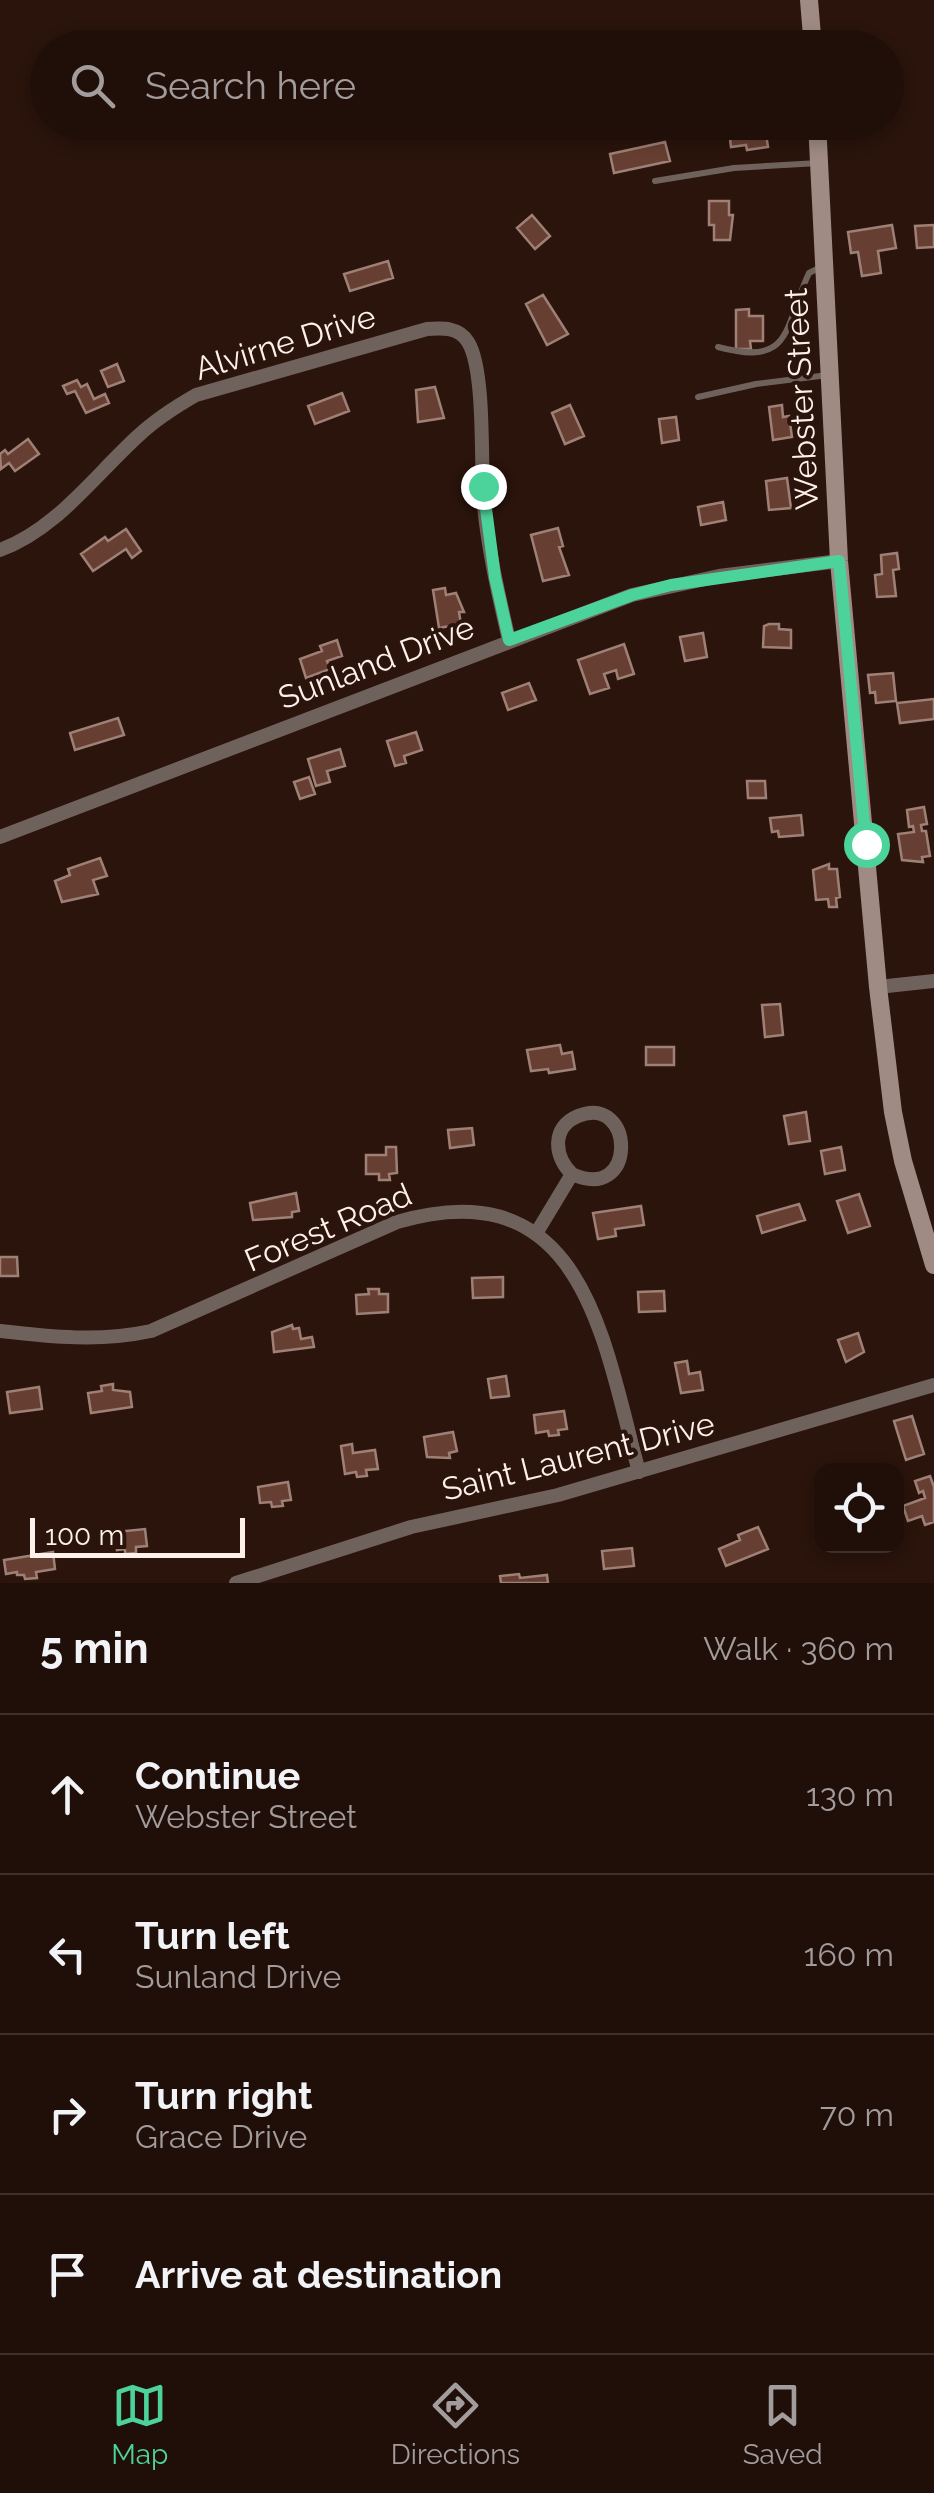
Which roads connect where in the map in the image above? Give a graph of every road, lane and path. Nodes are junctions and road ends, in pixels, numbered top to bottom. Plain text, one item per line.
1 (809, 0) edge
2 (812, 30) edge
3 (819, 140) edge
4 (820, 162) junction
5 (655, 181) dead end
6 (824, 266) junction
7 (718, 347) dead end
8 (830, 374) junction
9 (698, 398) dead end
10 (0, 550) edge
11 (839, 561) junction
12 (509, 640) junction
13 (0, 837) edge
14 (934, 981) edge
15 (878, 987) junction
16 (572, 1174) junction
17 (536, 1232) junction
18 (934, 1265) edge
19 (0, 1331) edge
20 (934, 1384) edge
21 (639, 1472) junction
22 (236, 1583) edge

1 - 2 main road
3 - 4 main road, Webster Street
4 - 5 lane
4 - 6 main road, Webster Street
6 - 7 lane
6 - 8 main road, Webster Street
8 - 9 lane
8 - 11 main road, Webster Street
10 - 12 street, Alvirne Drive
11 - 12 street, Sunland Drive
11 - 15 main road, Webster Street
12 - 13 street, Sunland Drive
14 - 15 street
15 - 18 main road, Webster Street
16 - 16 street
16 - 17 street
17 - 19 street, Forest Road
17 - 21 street, Forest Road
20 - 21 street, Saint Laurent Drive
21 - 22 street, Saint Laurent Drive

